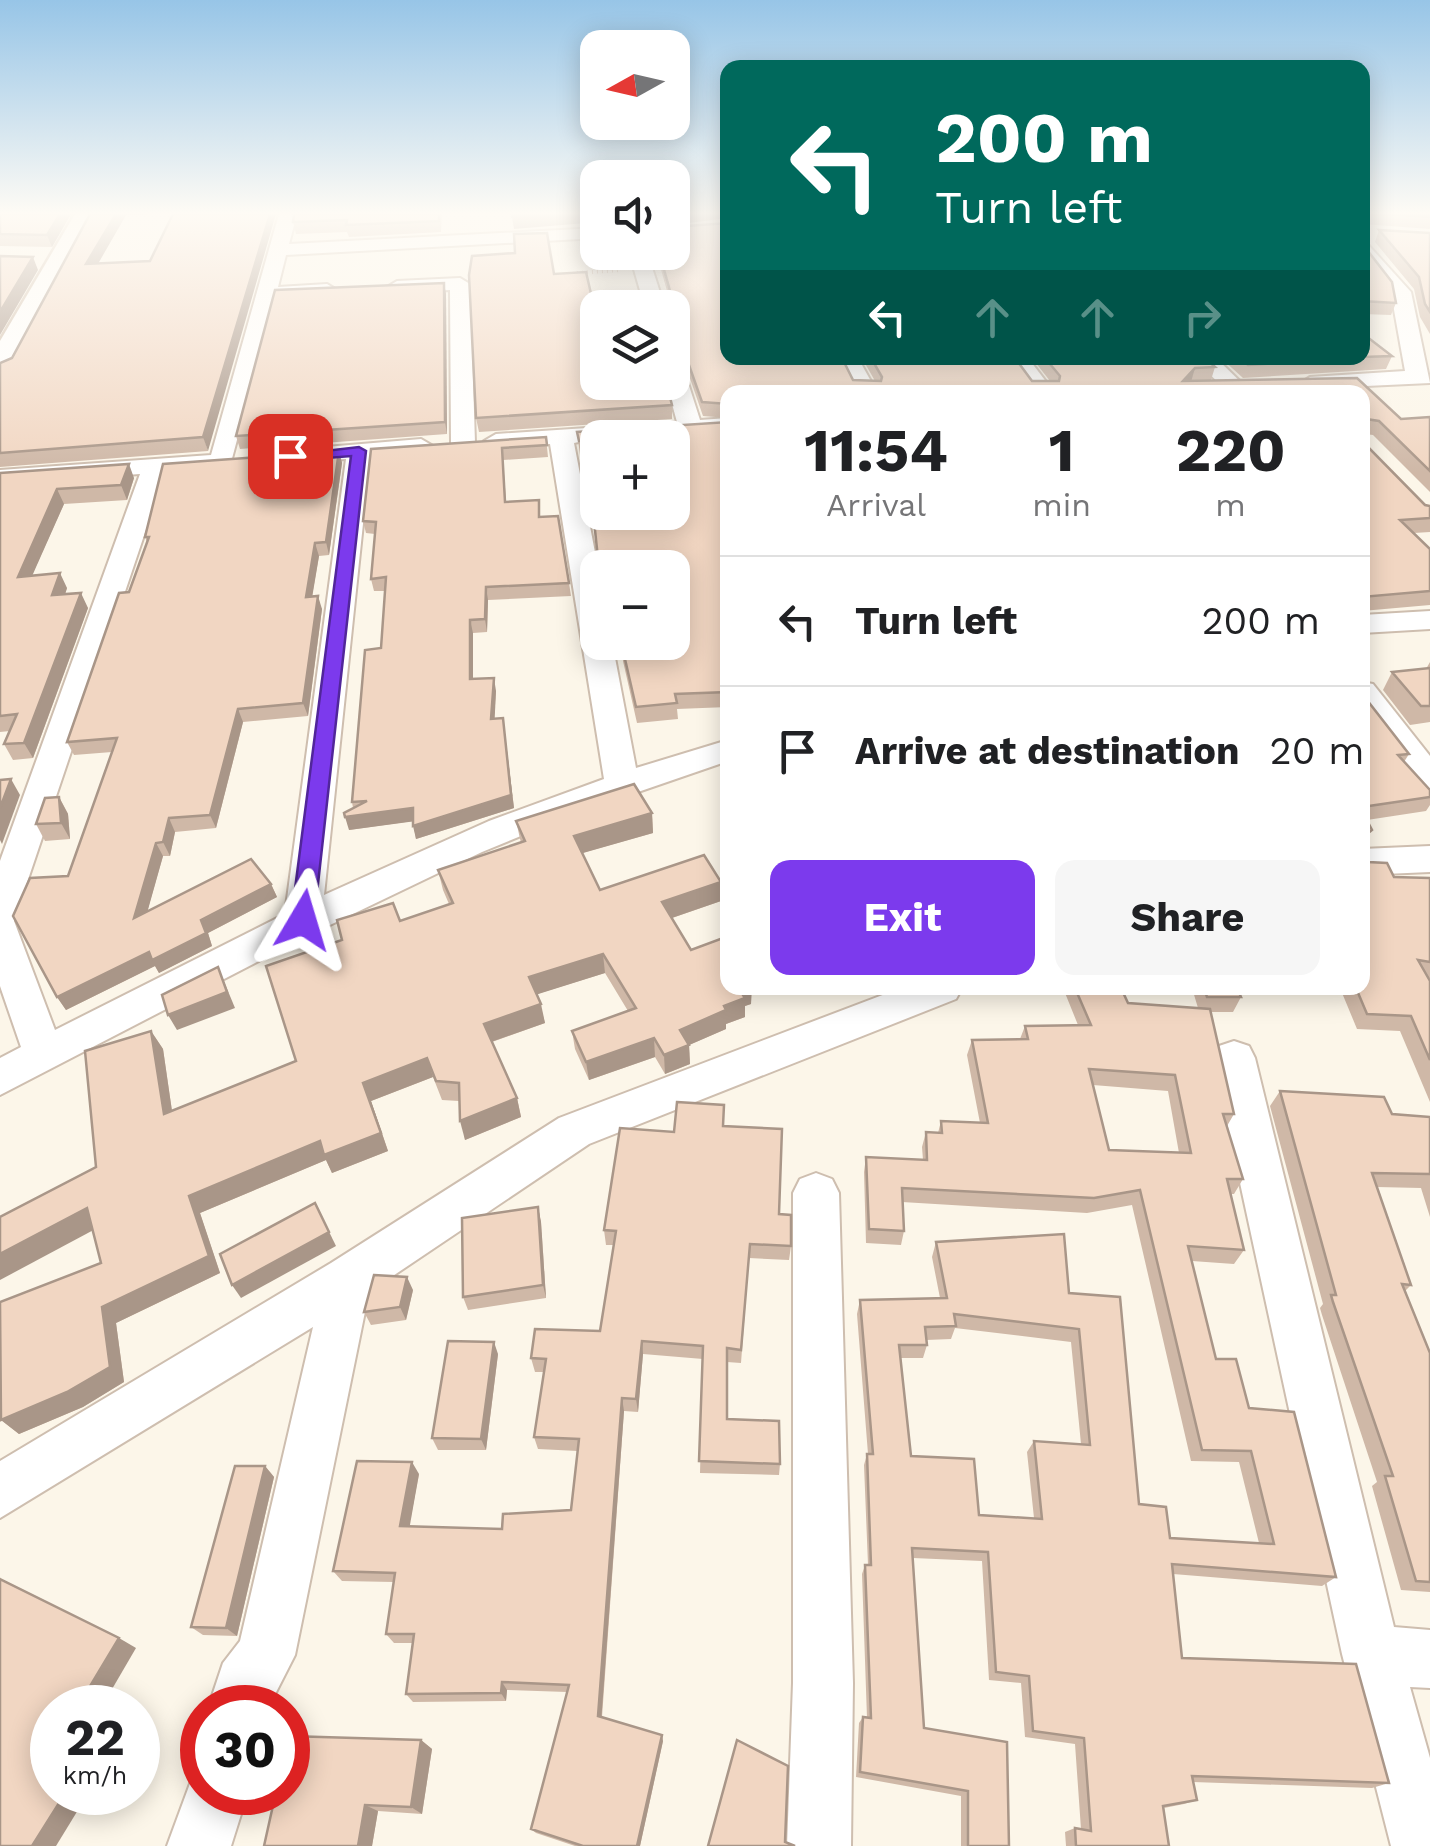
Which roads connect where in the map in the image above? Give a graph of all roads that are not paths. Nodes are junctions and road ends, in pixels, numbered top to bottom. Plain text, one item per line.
1 (40, 300) edge
2 (265, 300) edge
3 (460, 300) edge
4 (1403, 300) edge
5 (1405, 300) edge
6 (1430, 302) edge
7 (1390, 356) edge
8 (1022, 365) edge
9 (1213, 365) edge
10 (0, 368) edge
11 (1426, 379) edge
12 (1038, 385) edge
13 (1241, 385) edge
14 (1334, 385) edge
15 (682, 400) edge
16 (720, 426) edge
17 (691, 428) junction
18 (562, 437) junction
19 (463, 443) junction
20 (359, 451) junction
21 (240, 460) junction
22 (156, 466) junction
23 (0, 477) edge
24 (1430, 620) edge
25 (1370, 624) edge
26 (1370, 701) edge
27 (720, 753) edge
28 (1430, 779) edge
29 (622, 784) junction
30 (1430, 859) edge
31 (1370, 862) edge
32 (0, 913) edge
33 (303, 920) junction
34 (0, 930) edge
35 (924, 995) edge
36 (44, 1055) junction
37 (1234, 1058) dead end
38 (0, 1078) edge
39 (816, 1194) dead end
40 (348, 1279) junction
41 (0, 1491) edge
42 (1371, 1654) junction
43 (1430, 1659) edge
44 (244, 1685) edge
45 (209, 1815) edge
46 (199, 1846) edge
47 (819, 1846) edge
48 (1423, 1846) edge

1 - 10 street
2 - 21 street
3 - 19 street
4 - 11 street
5 - 6 street
7 - 11 street
8 - 12 street
9 - 13 street
11 - 14 street
15 - 17 street
16 - 17 street
17 - 18 street
18 - 19 street
18 - 29 street
19 - 20 street
20 - 21 street
20 - 33 street
21 - 22 street
22 - 23 street
22 - 32 street
24 - 25 street
26 - 28 street
27 - 29 street
29 - 33 street
30 - 31 street
33 - 36 street
34 - 36 street
35 - 40 street
36 - 38 street
37 - 42 street
39 - 47 street
40 - 41 street
40 - 44 street
42 - 43 street
42 - 48 street
45 - 46 street

